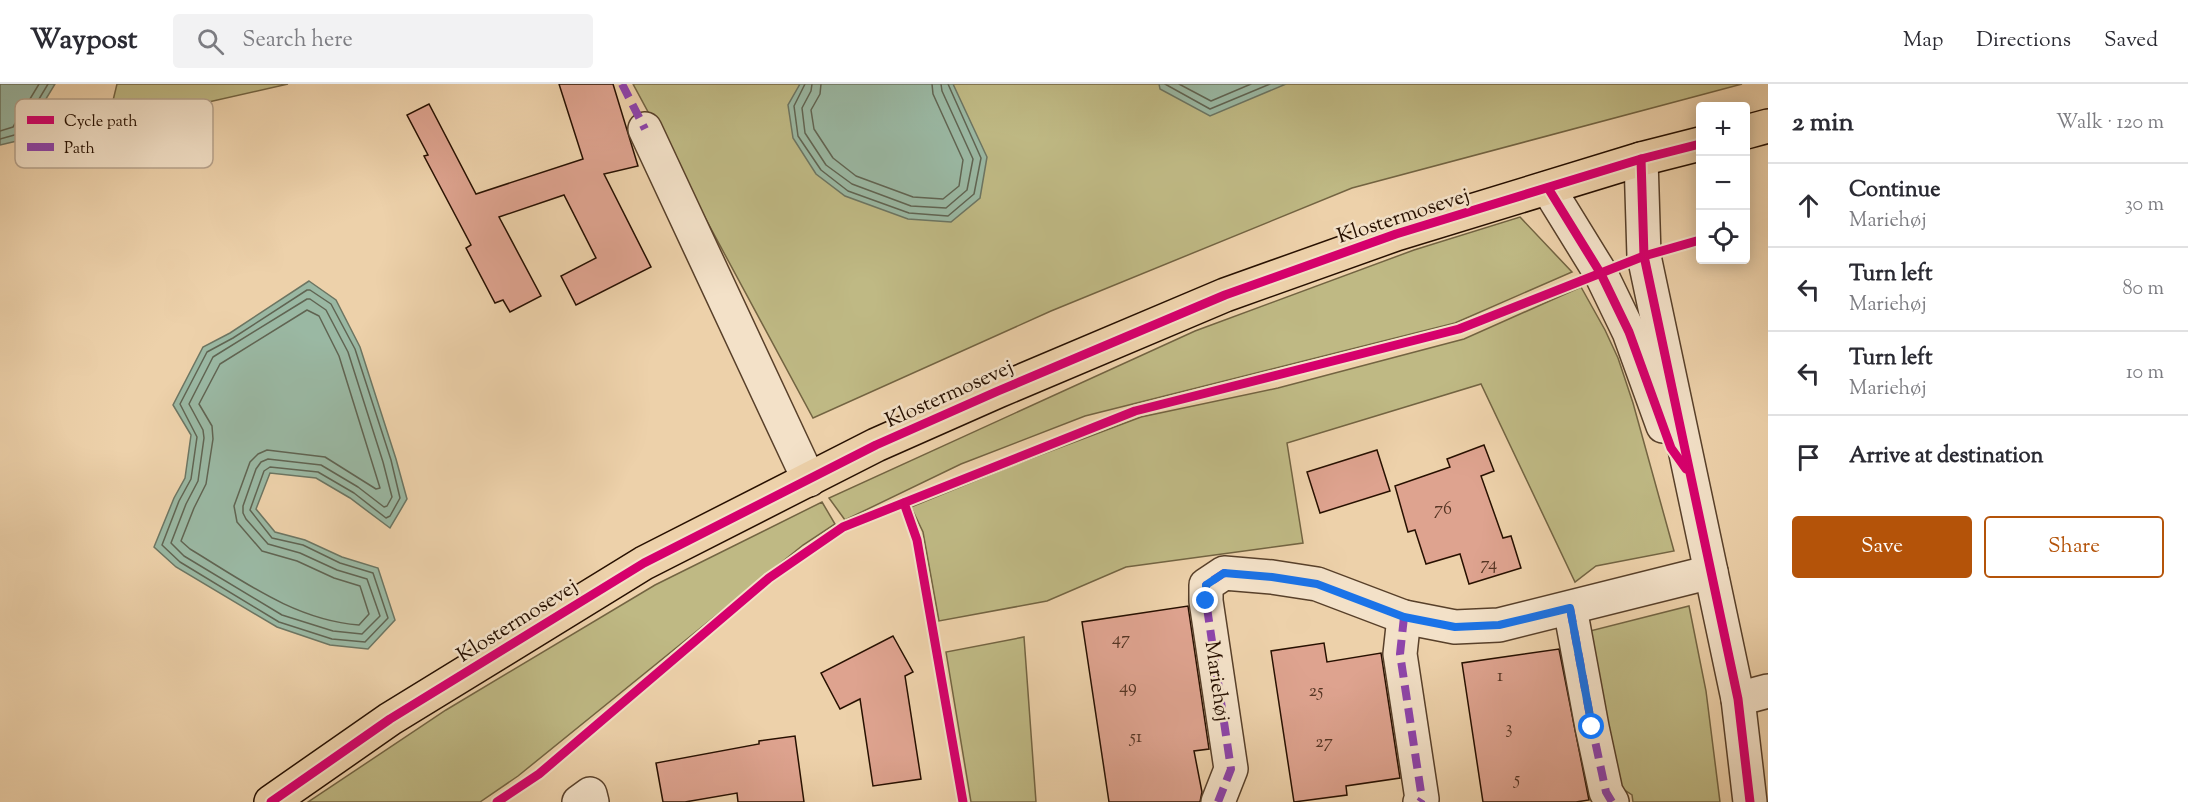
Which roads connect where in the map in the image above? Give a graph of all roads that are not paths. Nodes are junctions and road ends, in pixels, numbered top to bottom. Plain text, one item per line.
1 (1768, 126) edge
2 (645, 129) dead end
3 (1750, 131) edge
4 (1696, 145) edge
5 (1641, 159) junction
6 (1548, 188) junction
7 (1690, 474) junction
8 (808, 480) junction
9 (1711, 572) junction
10 (1570, 608) junction
11 (1404, 617) junction
12 (1753, 695) edge
13 (271, 802) edge
14 (579, 802) edge
15 (592, 802) edge
16 (1218, 802) edge
17 (1420, 802) edge
18 (1612, 802) edge
19 (1750, 802) edge

1 - 3 main road
2 - 8 street
4 - 5 main road, Klostermosevej
5 - 6 main road, Klostermosevej
5 - 7 street
6 - 7 street
6 - 8 main road, Klostermosevej
7 - 9 street
8 - 13 main road, Klostermosevej
9 - 10 street, Mariehøj
9 - 12 street
10 - 11 street, Mariehøj
10 - 18 street
11 - 16 street, Mariehøj
11 - 17 street
12 - 19 street
14 - 15 street

